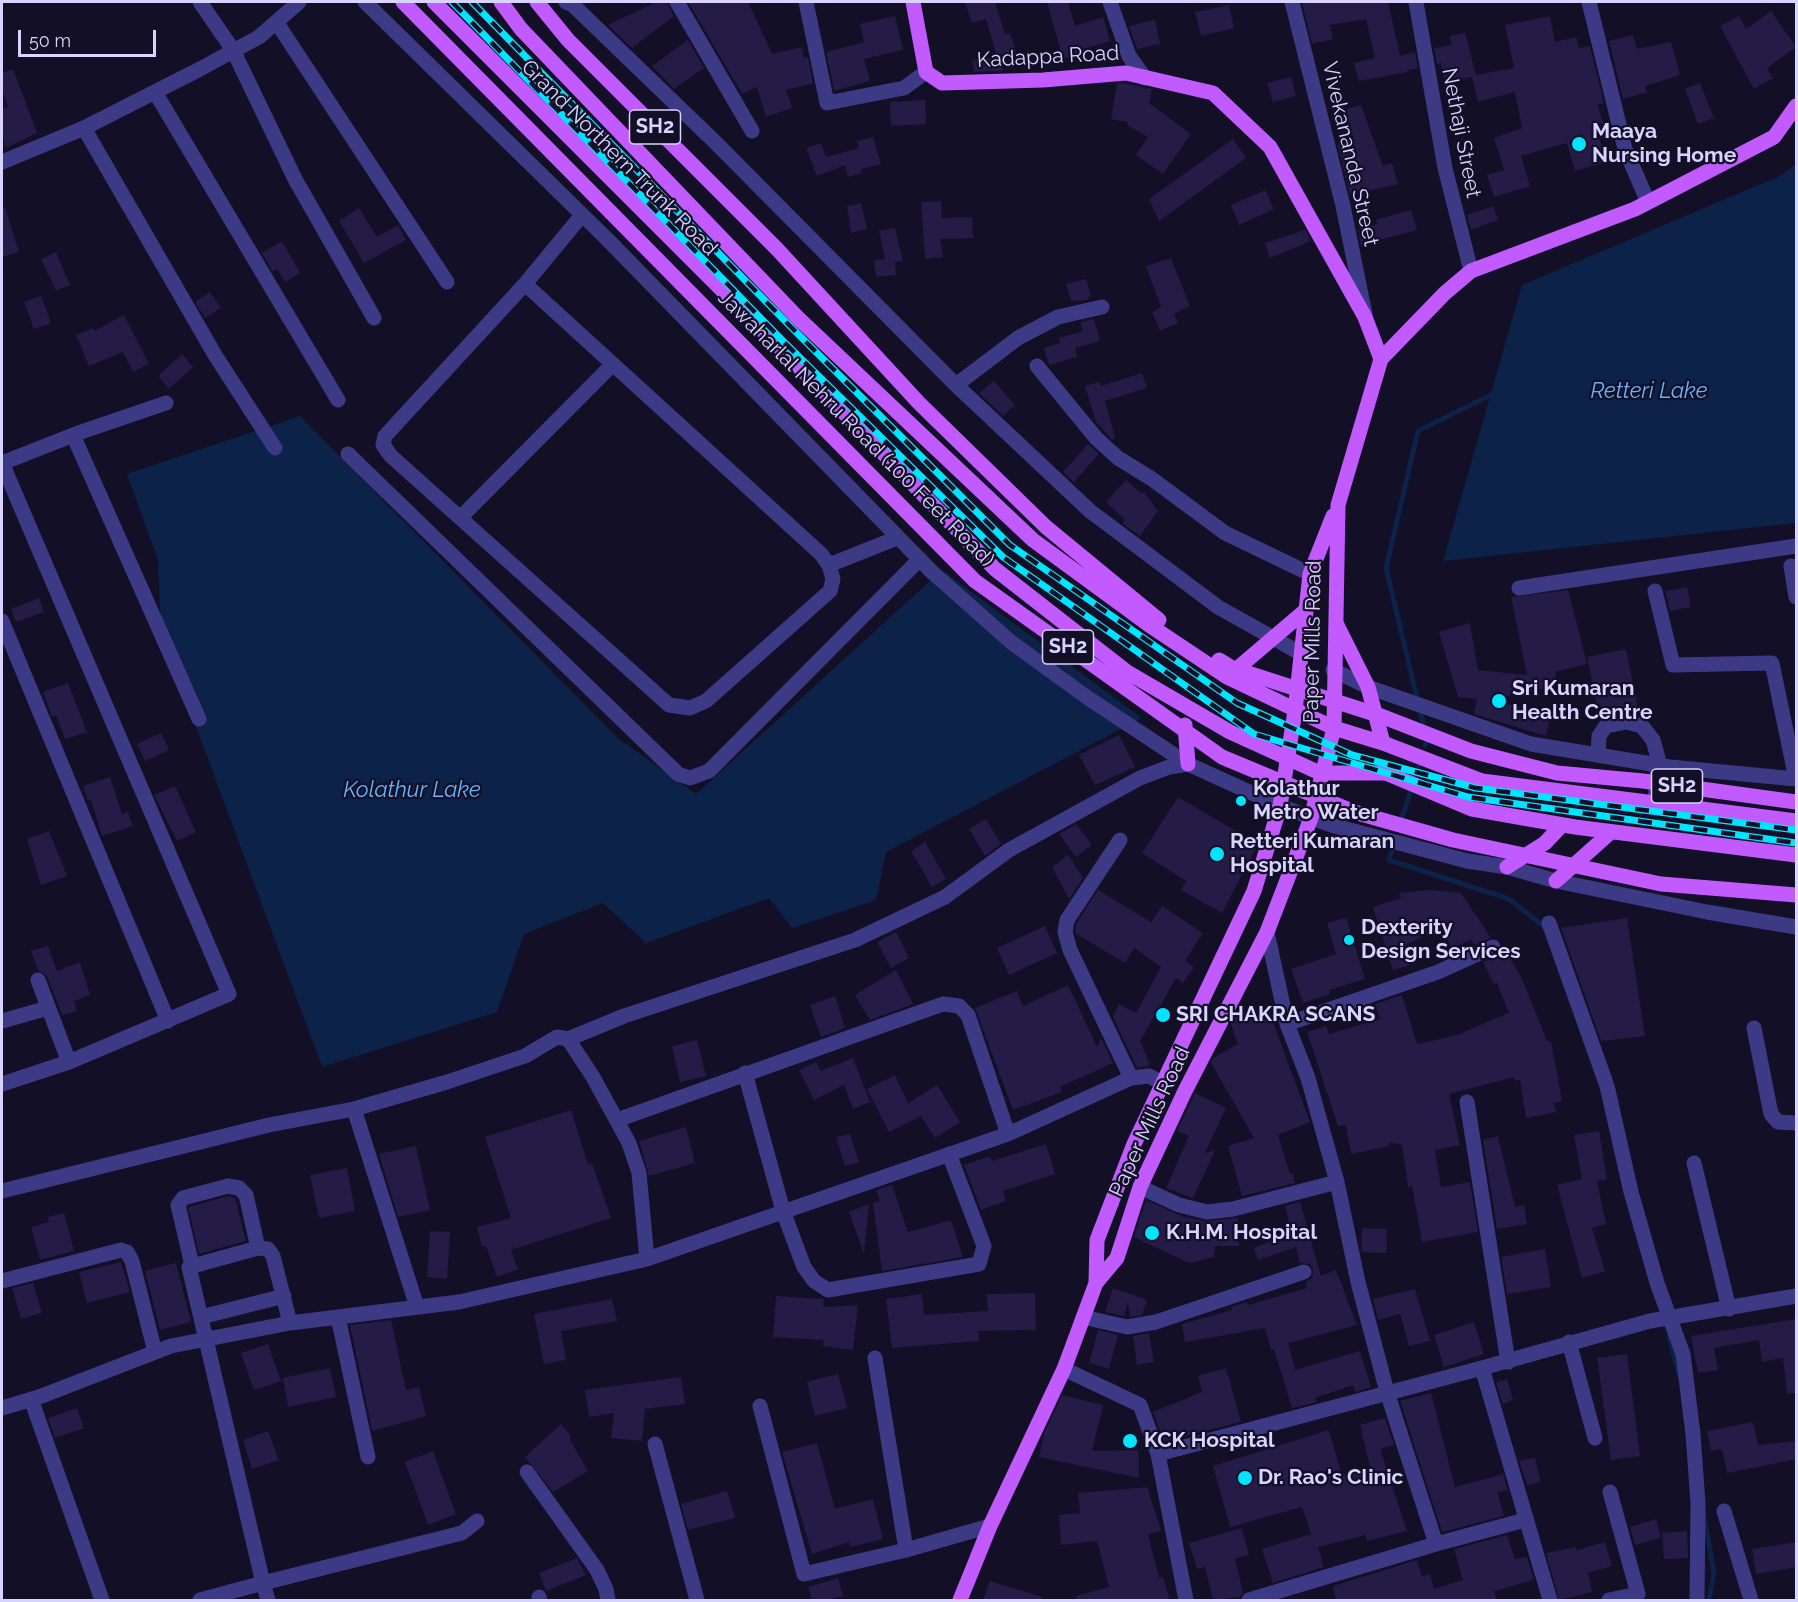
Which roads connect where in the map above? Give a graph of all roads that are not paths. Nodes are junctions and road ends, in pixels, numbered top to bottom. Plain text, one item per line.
1 (200, 2) edge
2 (299, 2) edge
3 (365, 2) edge
4 (403, 2) edge
5 (434, 2) edge
6 (501, 2) edge
7 (537, 2) edge
8 (566, 2) edge
9 (677, 2) edge
10 (806, 2) edge
11 (913, 2) edge
12 (1110, 2) edge
13 (1292, 2) edge
14 (1416, 2) edge
15 (1589, 2) edge
16 (277, 23) junction
17 (233, 50) junction
18 (926, 72) junction
19 (1145, 78) junction
20 (155, 92) junction
21 (1797, 106) edge
22 (84, 128) junction
23 (752, 132) dead end
24 (2, 160) edge
25 (1648, 202) junction
26 (582, 215) junction
27 (1471, 271) junction
28 (447, 282) dead end
29 (525, 284) junction
30 (1102, 307) dead end
31 (1365, 317) junction
32 (374, 318) dead end
33 (1381, 359) junction
34 (612, 364) junction
35 (1037, 366) dead end
36 (956, 385) junction
37 (338, 400) dead end
38 (166, 403) dead end
39 (73, 435) junction
40 (275, 448) dead end
41 (348, 454) dead end
42 (2, 463) edge
43 (1338, 505) junction
44 (460, 518) junction
45 (897, 538) junction
46 (1797, 546) edge
47 (920, 559) junction
48 (829, 565) junction
49 (1791, 566) dead end
50 (1310, 574) junction
51 (1519, 588) dead end
52 (1655, 591) dead end
53 (1797, 597) edge
54 (1306, 610) junction
55 (2, 621) edge
56 (1335, 621) junction
57 (1275, 639) junction
58 (1300, 653) junction
59 (1333, 670) junction
60 (1227, 677) junction
61 (1368, 687) junction
62 (1184, 706) junction
63 (1295, 711) junction
64 (199, 718) dead end
65 (1334, 728) junction
66 (1383, 743) junction
67 (1598, 755) junction
68 (1286, 759) junction
69 (1188, 764) junction
70 (1657, 765) junction
71 (1320, 773) junction
72 (1796, 779) edge
73 (1655, 783) junction
74 (1655, 802) junction
75 (1797, 802) edge
76 (1280, 806) junction
77 (1311, 818) junction
78 (1797, 821) edge
79 (1562, 825) junction
80 (1611, 832) junction
81 (1120, 840) dead end
82 (1797, 855) edge
83 (1507, 867) junction
84 (1556, 881) junction
85 (1797, 895) edge
86 (1549, 923) dead end
87 (1797, 927) edge
88 (1267, 932) junction
89 (1493, 947) dead end
90 (38, 980) dead end
91 (48, 1008) junction
92 (2, 1021) edge
93 (168, 1021) junction
94 (1287, 1024) junction
95 (1754, 1028) dead end
96 (568, 1039) junction
97 (69, 1062) junction
98 (745, 1073) junction
99 (1131, 1078) junction
100 (1163, 1083) junction
101 (2, 1084) edge
102 (1467, 1102) dead end
103 (354, 1109) junction
104 (617, 1120) junction
105 (1797, 1123) edge
106 (1008, 1134) junction
107 (949, 1154) junction
108 (1694, 1163) dead end
109 (1337, 1182) junction
110 (1140, 1187) junction
111 (2, 1191) edge
112 (783, 1211) junction
113 (258, 1248) junction
114 (647, 1259) junction
115 (192, 1265) junction
116 (1304, 1272) dead end
117 (2, 1281) edge
118 (1096, 1283) junction
119 (284, 1296) junction
120 (1797, 1296) edge
121 (241, 1302) junction
122 (417, 1307) junction
123 (1729, 1309) junction
124 (201, 1317) junction
125 (338, 1317) junction
126 (1083, 1317) junction
127 (290, 1323) junction
128 (249, 1331) junction
129 (208, 1339) junction
130 (1569, 1342) junction
131 (155, 1352) junction
132 (874, 1358) dead end
133 (1508, 1362) junction
134 (1482, 1368) junction
135 (1064, 1369) junction
136 (1387, 1392) junction
137 (30, 1399) junction
138 (760, 1406) dead end
139 (2, 1408) edge
140 (1595, 1438) dead end
141 (655, 1444) dead end
142 (1158, 1454) junction
143 (368, 1457) dead end
144 (527, 1472) dead end
145 (1610, 1492) dead end
146 (1724, 1511) dead end
147 (1525, 1520) junction
148 (477, 1521) dead end
149 (990, 1526) junction
150 (1436, 1544) junction
151 (906, 1550) junction
152 (263, 1583) junction
153 (102, 1600) edge
154 (201, 1600) edge
155 (268, 1600) edge
156 (608, 1600) edge
157 (697, 1600) edge
158 (960, 1600) edge
159 (1186, 1600) edge
160 (1249, 1600) edge
161 (1550, 1600) edge
162 (1609, 1600) edge
163 (1697, 1600) edge
164 (1751, 1600) edge

1 - 17 street
2 - 16 street
3 - 26 street
4 - 85 main road, Jawaharlal Nehru Road (100 Feet Road) / SH2
5 - 62 main road, Grand Northern Trunk Road
6 - 60 main road, Grand Northern Trunk Road
7 - 73 main road, SH2
8 - 36 street
9 - 23 street
10 - 18 street
11 - 18 main road
12 - 19 street
13 - 31 street, Vivekananda Street
14 - 27 street, Nethaji Street
15 - 25 street
16 - 17 street
16 - 28 street
17 - 20 street
17 - 32 street
18 - 19 main road, Kadappa Road
19 - 31 main road, Kadappa Road
20 - 22 street
20 - 37 street
21 - 25 main road, Paper Mills Road
22 - 24 street
22 - 40 street
25 - 27 main road, Paper Mills Road
26 - 29 street
26 - 45 street
27 - 33 main road, Paper Mills Road
29 - 34 street
29 - 44 street
30 - 36 street
31 - 33 main road, Kadappa Road
33 - 43 main road, Paper Mills Road
34 - 44 street
34 - 48 street
35 - 50 street
36 - 57 street
38 - 39 street
39 - 42 street
39 - 64 street
41 - 47 street
42 - 93 street
43 - 50 main road, Paper Mills Road
43 - 56 main road, Paper Mills Road
44 - 48 street
45 - 47 street
45 - 48 street
46 - 51 street
47 - 69 street
49 - 53 street
50 - 54 main road, Paper Mills Road
52 - 72 street
54 - 57 main road
54 - 58 main road, Paper Mills Road
55 - 93 street
56 - 59 main road, Paper Mills Road
56 - 61 main road
57 - 58 street
57 - 60 main road
58 - 63 main road, Paper Mills Road
59 - 61 street
59 - 65 main road, Paper Mills Road
60 - 63 main road, Grand Northern Trunk Road
61 - 66 main road
61 - 67 street
62 - 68 main road, Grand Northern Trunk Road
62 - 69 main road
63 - 65 main road, Grand Northern Trunk Road
63 - 68 main road, Paper Mills Road
65 - 66 main road, Grand Northern Trunk Road
65 - 71 main road, Paper Mills Road
66 - 74 main road, Grand Northern Trunk Road
67 - 70 street
67 - 70 street
68 - 71 main road, Grand Northern Trunk Road
68 - 76 main road, Paper Mills Road
69 - 76 street
69 - 96 street
70 - 72 street
70 - 73 street
71 - 77 main road, Paper Mills Road
71 - 79 main road, Grand Northern Trunk Road
73 - 74 street
73 - 75 main road, SH2
74 - 78 main road, Grand Northern Trunk Road
76 - 77 street
76 - 100 main road, Paper Mills Road
77 - 83 street
77 - 88 main road, Paper Mills Road
79 - 80 main road, Grand Northern Trunk Road
79 - 83 main road
80 - 82 main road, Grand Northern Trunk Road
80 - 84 main road
81 - 99 street
83 - 84 street
84 - 87 street
86 - 163 street
88 - 94 street
88 - 110 main road, Paper Mills Road
89 - 94 street
90 - 91 street
91 - 92 street
91 - 97 street
93 - 97 street
94 - 109 street
95 - 105 street
96 - 103 street
96 - 104 street
97 - 101 street
98 - 104 street
98 - 106 street
98 - 112 street
99 - 100 street
99 - 106 street
100 - 118 main road, Paper Mills Road
102 - 133 street
103 - 111 street
103 - 122 street
104 - 114 street
106 - 107 street
107 - 112 street
107 - 112 street
108 - 123 street
109 - 110 street
109 - 136 street
110 - 118 main road, Paper Mills Road
112 - 114 street
113 - 115 street
113 - 115 street
113 - 119 street
114 - 122 street
115 - 124 street
116 - 126 street
117 - 131 street
118 - 126 main road, Paper Mills Road
119 - 121 street
119 - 127 street
120 - 123 street
121 - 124 street
121 - 128 street
122 - 125 street
123 - 130 street
124 - 129 street
125 - 127 street
125 - 143 street
126 - 135 main road, Paper Mills Road
127 - 128 street
128 - 129 street
129 - 131 street
129 - 152 street
130 - 133 street
130 - 140 street
131 - 137 street
132 - 151 street
133 - 134 street
134 - 136 street
134 - 147 street
135 - 142 street
135 - 149 main road, Paper Mills Road
136 - 142 street
136 - 150 street
137 - 139 street
137 - 153 street
138 - 151 street
141 - 157 street
142 - 159 street
144 - 156 street
145 - 162 street
146 - 164 street
147 - 150 street
147 - 161 street
148 - 152 street
149 - 151 street
149 - 158 main road, Paper Mills Road
150 - 160 street
152 - 154 street
152 - 155 street

